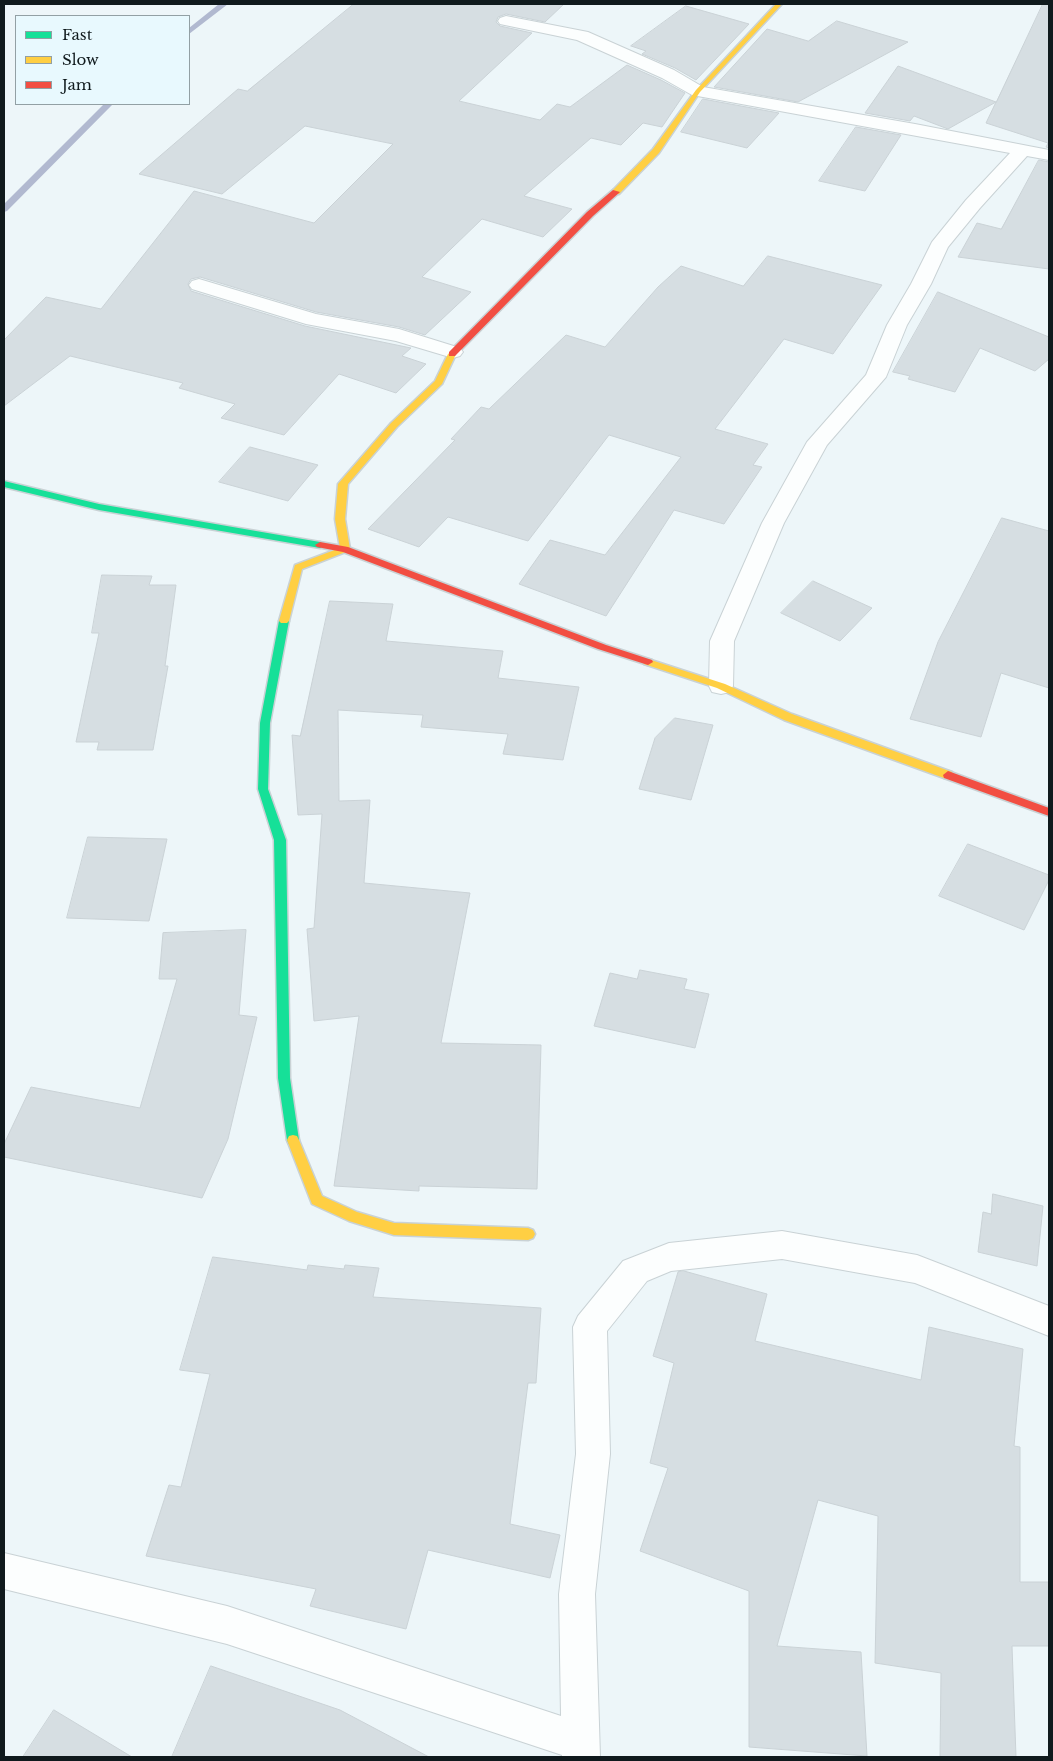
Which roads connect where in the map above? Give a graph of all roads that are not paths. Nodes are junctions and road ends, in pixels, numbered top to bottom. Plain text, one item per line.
1 (779, 4) edge
2 (506, 21) dead end
3 (698, 91) junction
4 (1023, 150) junction
5 (1049, 156) edge
6 (199, 285) dead end
7 (453, 352) junction
8 (4, 484) edge
9 (345, 549) junction
10 (721, 686) junction
11 (1049, 812) edge
12 (528, 1234) dead end
13 (1049, 1321) edge
14 (4, 1571) edge
15 (581, 1750) edge

1 - 3 street
2 - 3 street
3 - 4 street
3 - 7 street
4 - 5 street
4 - 10 street
6 - 7 street
7 - 9 street
8 - 9 street
9 - 10 street
9 - 12 street
10 - 11 street
13 - 15 street
14 - 15 street

